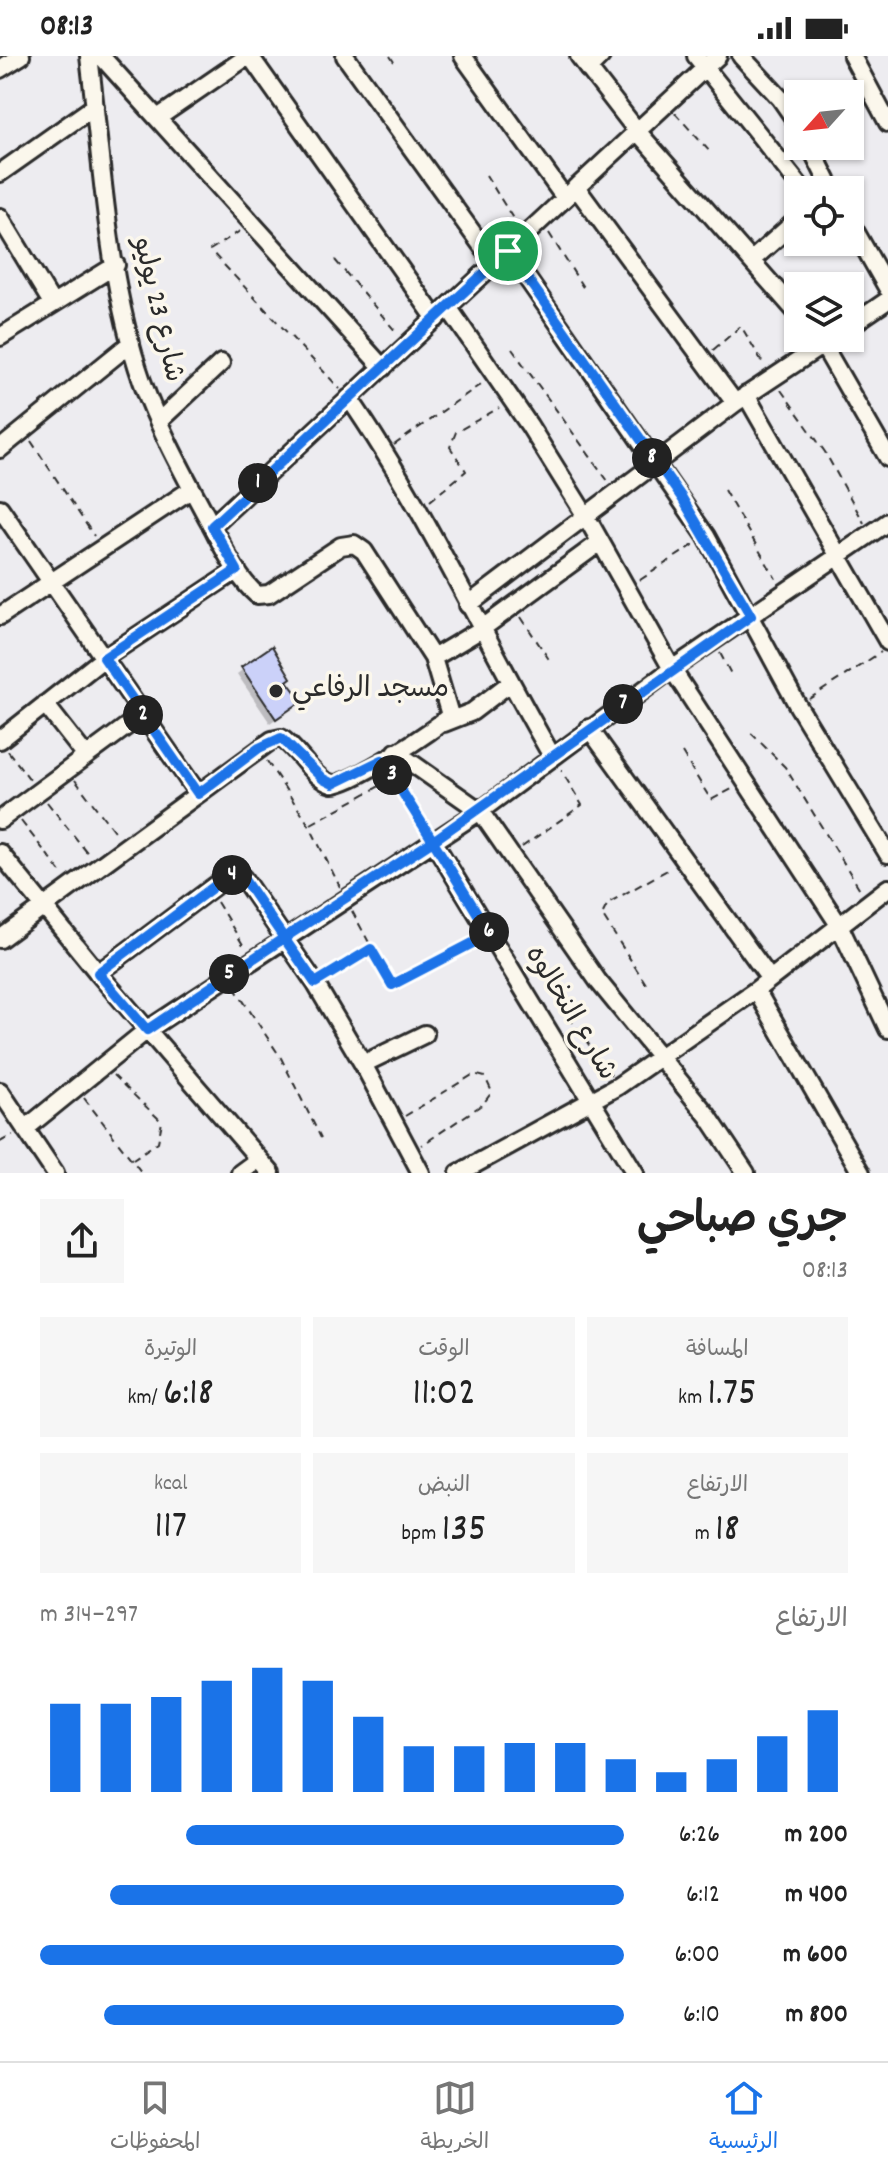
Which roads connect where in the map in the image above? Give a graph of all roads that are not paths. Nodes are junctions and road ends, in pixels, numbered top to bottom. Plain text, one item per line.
1 (21, 56) edge
2 (89, 56) edge
3 (101, 56) edge
4 (249, 56) edge
5 (345, 56) edge
6 (463, 56) edge
7 (601, 56) edge
8 (718, 56) edge
9 (741, 56) edge
10 (852, 56) edge
11 (583, 62) edge
12 (700, 62) edge
13 (0, 69) edge
14 (784, 104) edge
15 (95, 106) junction
16 (159, 117) junction
17 (888, 123) edge
18 (637, 131) junction
19 (0, 173) edge
20 (792, 176) edge
21 (570, 192) junction
22 (0, 217) edge
23 (784, 231) edge
24 (864, 247) edge
25 (508, 251) junction
26 (752, 260) junction
27 (495, 264) junction
28 (116, 265) junction
29 (888, 289) edge
30 (784, 298) edge
31 (888, 300) edge
32 (52, 303) junction
33 (442, 313) junction
34 (864, 316) edge
35 (0, 337) edge
36 (131, 343) junction
37 (808, 352) edge
38 (831, 352) edge
39 (221, 363) dead end
40 (383, 368) junction
41 (349, 398) junction
42 (740, 399) junction
43 (159, 421) junction
44 (0, 449) edge
45 (888, 458) edge
46 (655, 462) junction
47 (192, 489) junction
48 (0, 508) edge
49 (587, 518) junction
50 (888, 522) edge
51 (212, 526) junction
52 (599, 543) junction
53 (839, 557) junction
54 (237, 570) junction
55 (48, 582) junction
56 (468, 605) junction
57 (0, 616) edge
58 (751, 616) junction
59 (480, 630) junction
60 (888, 645) edge
61 (104, 658) junction
62 (433, 658) junction
63 (672, 669) junction
64 (510, 683) junction
65 (45, 704) junction
66 (142, 715) junction
67 (443, 724) junction
68 (589, 728) junction
69 (0, 740) edge
70 (85, 755) junction
71 (389, 756) junction
72 (552, 756) junction
73 (198, 794) junction
74 (480, 811) junction
75 (6, 816) edge
76 (433, 841) junction
77 (0, 853) edge
78 (888, 854) edge
79 (888, 888) edge
80 (45, 907) junction
81 (839, 925) junction
82 (284, 938) junction
83 (0, 939) edge
84 (98, 973) junction
85 (770, 979) junction
86 (756, 990) junction
87 (888, 1029) edge
88 (147, 1030) junction
89 (425, 1034) dead end
90 (659, 1057) junction
91 (363, 1064) junction
92 (0, 1092) edge
93 (591, 1101) junction
94 (25, 1129) junction
95 (259, 1159) junction
96 (469, 1171) edge
97 (55, 1173) edge
98 (240, 1173) edge
99 (271, 1173) edge
100 (421, 1173) edge
101 (635, 1173) edge
102 (746, 1173) edge
103 (861, 1173) edge

1 - 13 street
2 - 15 street, شارع 23 يوليو
3 - 16 street
4 - 16 street
4 - 33 street
5 - 27 street
6 - 21 street
7 - 11 street
8 - 12 street
9 - 14 street
10 - 17 street
11 - 18 street
12 - 18 street
12 - 20 street
15 - 19 street
15 - 28 street, شارع 23 يوليو
16 - 40 street
18 - 21 street
18 - 26 street
21 - 25 street
21 - 42 street
22 - 32 street
23 - 26 street
24 - 29 street
25 - 27 street
25 - 46 street
26 - 30 street
27 - 33 street
28 - 32 street
28 - 36 street, شارع 23 يوليو
31 - 34 street
32 - 35 street
33 - 40 street
33 - 49 street
36 - 43 street, شارع 23 يوليو
36 - 44 street
37 - 42 street
38 - 45 street
39 - 43 street
40 - 41 street
41 - 51 street
41 - 56 street
42 - 46 street
42 - 53 street
43 - 47 street, شارع 23 يوليو
46 - 49 street
46 - 58 street
47 - 51 street, شارع 23 يوليو
47 - 55 street
48 - 55 street
49 - 52 street
49 - 56 street
50 - 53 street
51 - 54 street, شارع 23 يوليو
52 - 59 street
52 - 63 street
53 - 58 street
53 - 60 street
54 - 61 street
54 - 62 street, شارع 23 يوليو
55 - 57 street
55 - 61 street
56 - 59 street
58 - 63 street
58 - 78 street
59 - 62 street
59 - 64 street
61 - 65 street
61 - 66 street
62 - 67 street, شارع 23 يوليو
63 - 68 street
63 - 81 street
64 - 67 street
64 - 72 street
65 - 69 street
65 - 70 street
66 - 70 street
66 - 73 street
67 - 71 street
68 - 72 street
68 - 85 street
70 - 75 street
71 - 73 street
71 - 74 street
72 - 74 street
73 - 80 street
74 - 76 street
74 - 90 street
76 - 82 street
76 - 93 street, شارع النخالوه
77 - 80 street
79 - 81 street
80 - 83 street
80 - 84 street
81 - 85 street
81 - 87 street
82 - 84 street
82 - 88 street
82 - 91 street
84 - 88 street
85 - 86 street
86 - 90 street
86 - 103 street
88 - 94 street
88 - 95 street
89 - 91 street
90 - 93 street
90 - 102 street
91 - 100 street
92 - 94 street
93 - 96 street
93 - 101 street, شارع النخالوه
94 - 97 street
95 - 98 street
95 - 99 street

